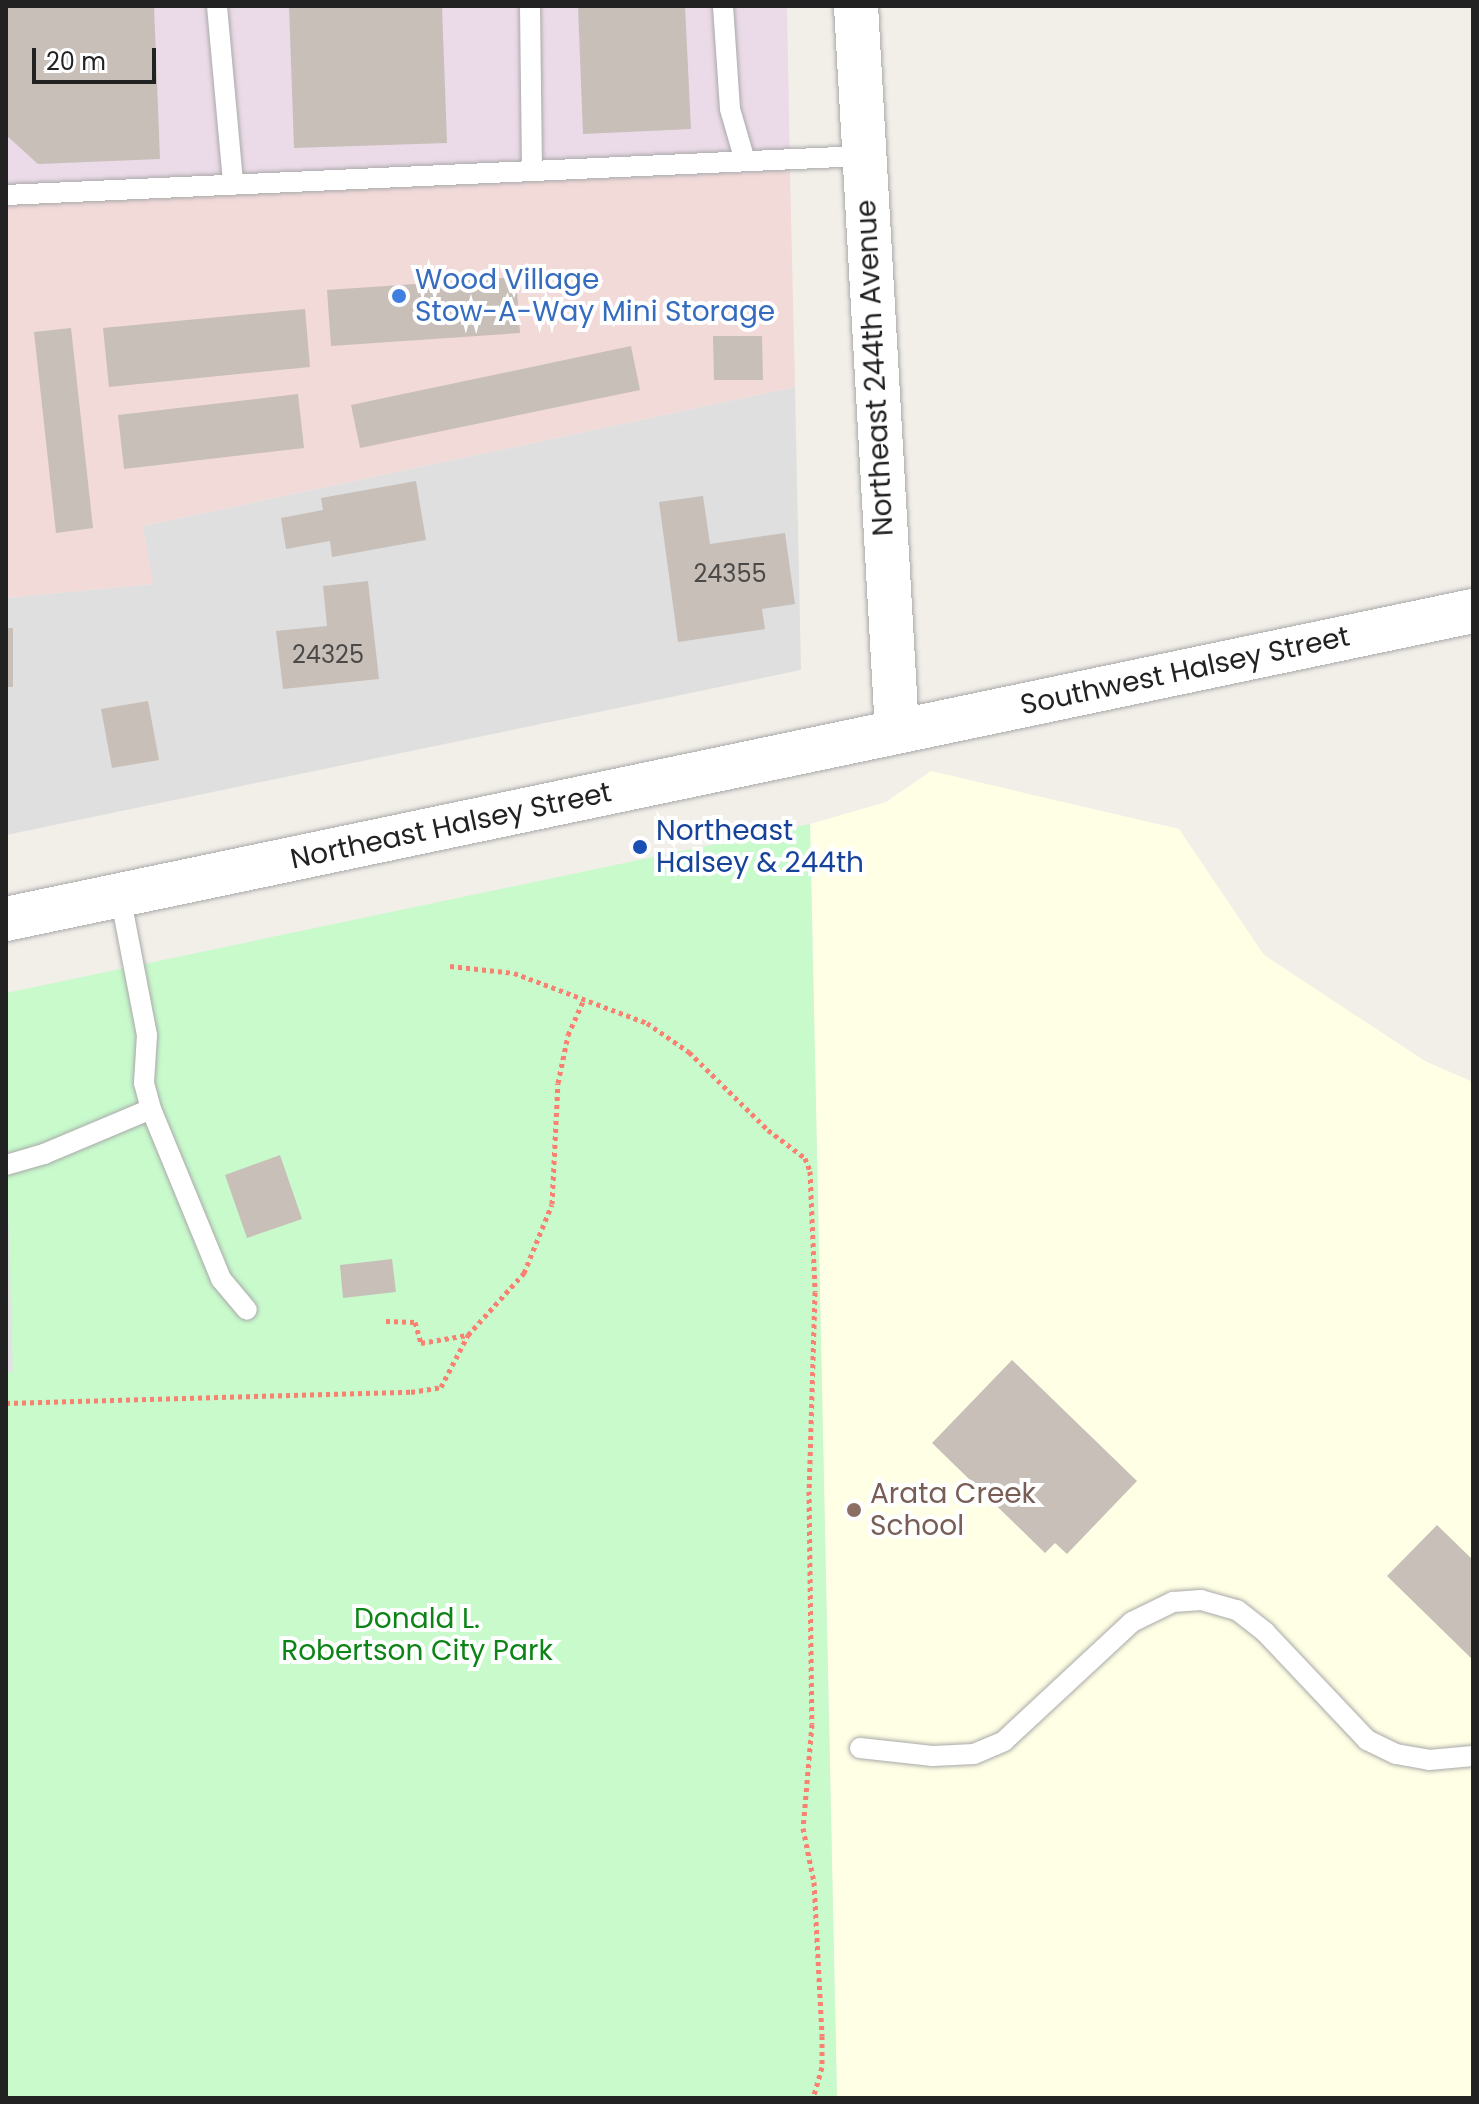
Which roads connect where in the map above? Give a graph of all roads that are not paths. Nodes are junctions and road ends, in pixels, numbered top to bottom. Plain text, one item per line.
1 (217, 6) edge
2 (530, 6) edge
3 (723, 6) edge
4 (856, 6) edge
5 (863, 156) junction
6 (745, 161) junction
7 (532, 170) junction
8 (233, 182) junction
9 (6, 195) edge
10 (1473, 611) edge
11 (897, 731) junction
12 (120, 895) junction
13 (6, 919) edge
14 (151, 1109) junction
15 (6, 1165) edge
16 (247, 1310) dead end
17 (860, 1748) dead end
18 (1473, 1756) edge

1 - 8 lane
2 - 7 lane
3 - 6 lane
4 - 5 street, Northeast 244th Avenue
5 - 6 lane
5 - 11 street, Northeast 244th Avenue
6 - 7 lane
7 - 8 lane
8 - 9 lane
10 - 11 street, Southwest Halsey Street
11 - 12 street, Northeast Halsey Street
12 - 13 street, Northeast Halsey Street
12 - 14 lane
14 - 15 lane
14 - 16 lane
17 - 18 lane

